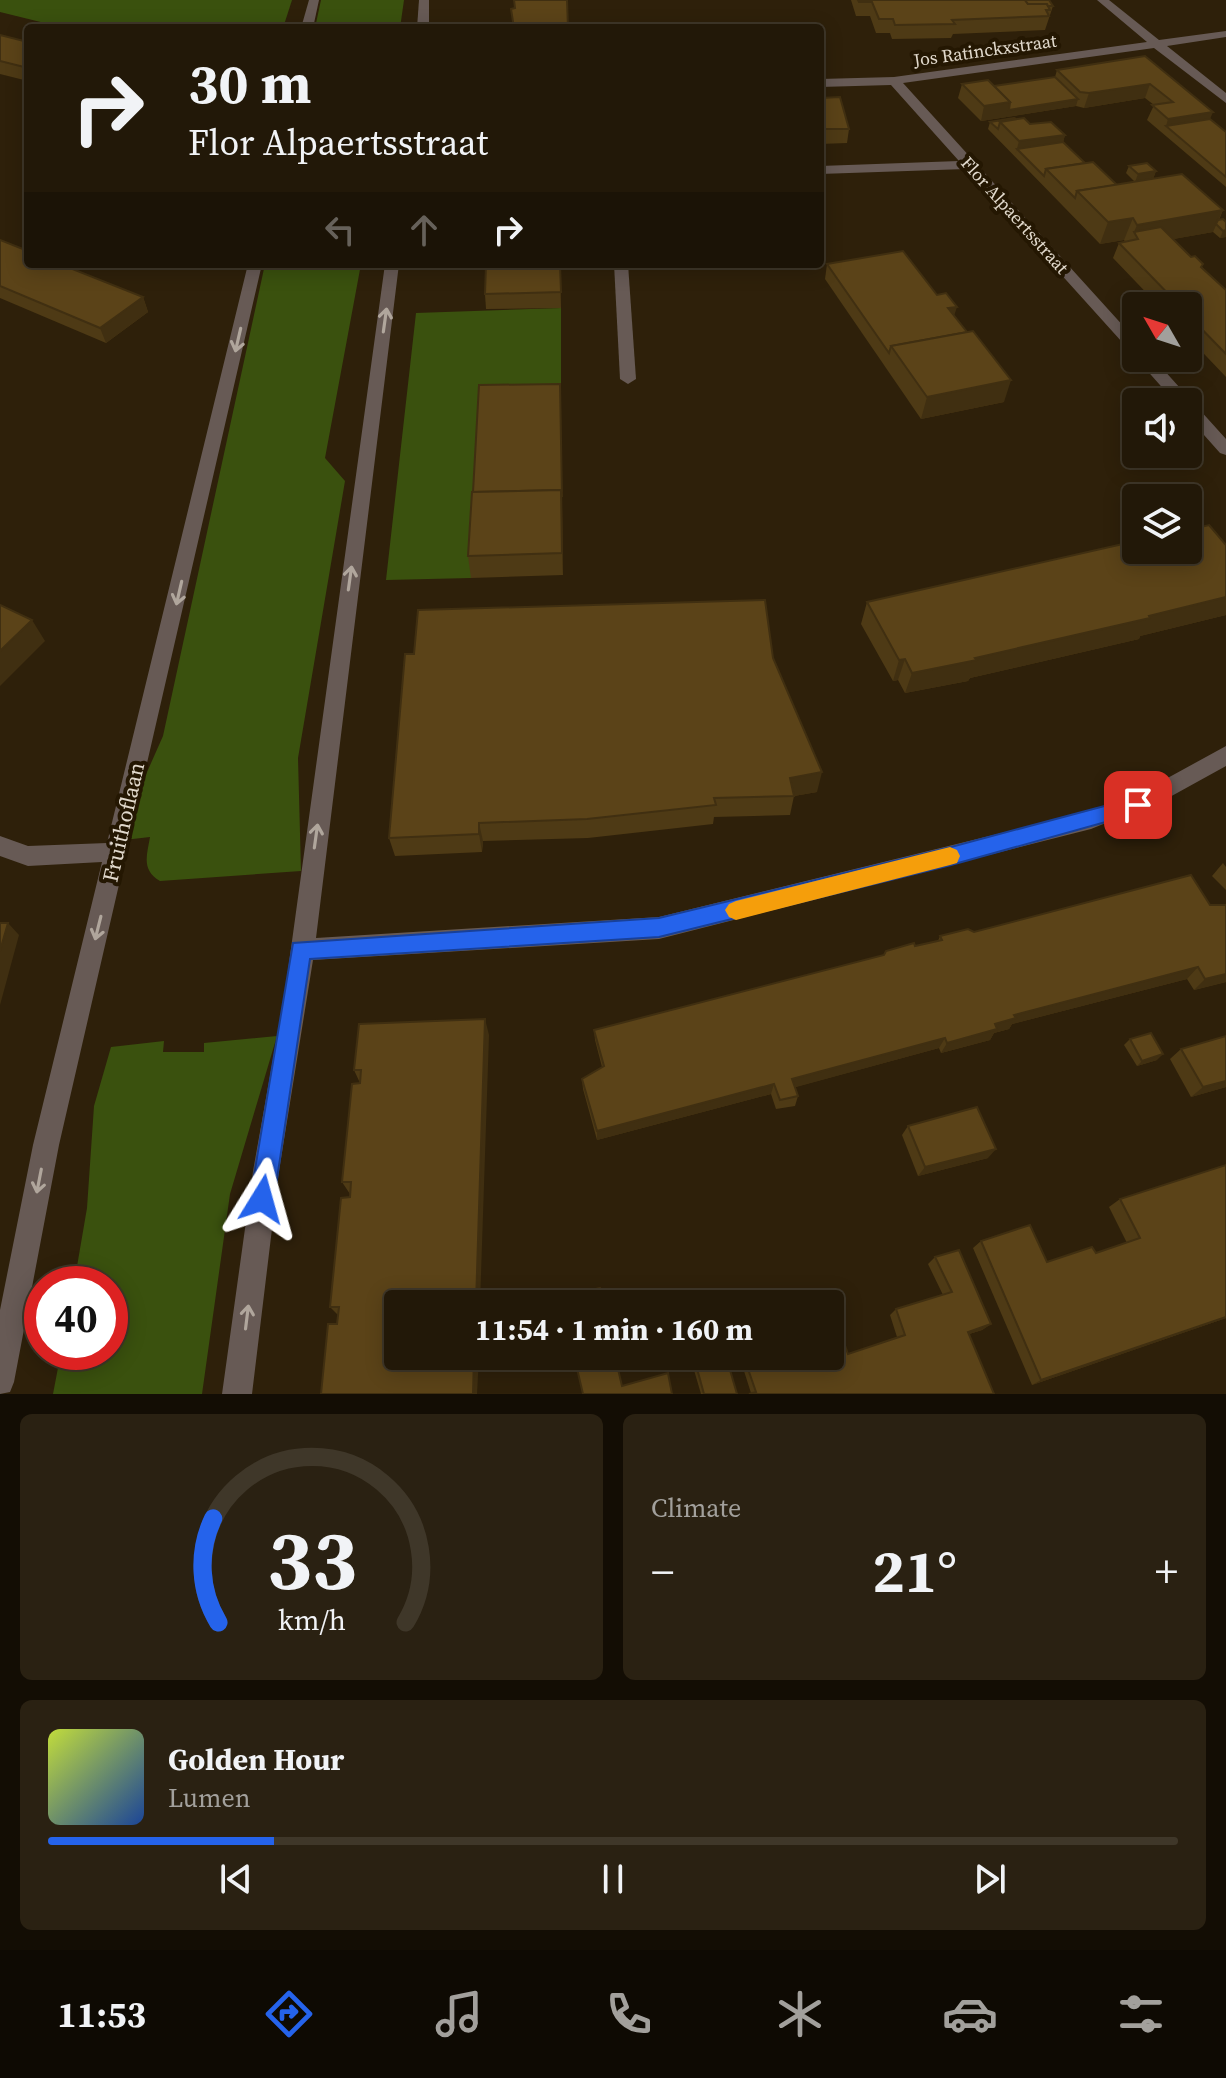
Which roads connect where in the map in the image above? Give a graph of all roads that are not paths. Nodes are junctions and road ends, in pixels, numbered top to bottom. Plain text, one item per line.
1 (314, 0) edge
2 (424, 0) edge
3 (1102, 0) edge
4 (308, 24) edge
5 (423, 24) edge
6 (1226, 34) edge
7 (1154, 43) junction
8 (894, 81) junction
9 (824, 83) edge
10 (1226, 99) edge
11 (970, 165) junction
12 (824, 170) edge
13 (254, 268) edge
14 (391, 268) edge
15 (621, 268) edge
16 (1122, 333) edge
17 (1157, 372) edge
18 (628, 379) dead end
19 (1171, 388) edge
20 (1202, 422) edge
21 (1226, 449) edge
22 (1226, 755) edge
23 (0, 846) edge
24 (117, 852) junction
25 (301, 950) junction
26 (0, 1382) edge
27 (237, 1394) edge

1 - 4 street
2 - 5 street
3 - 7 street
6 - 7 street, Jos Ratinckxstraat
7 - 8 street, Jos Ratinckxstraat
7 - 10 street
8 - 9 street, Jos Ratinckxstraat
8 - 11 street, Flor Alpaertsstraat
11 - 12 street
11 - 16 street, Flor Alpaertsstraat
13 -> 24 street, Fruithoflaan
25 -> 14 street
15 - 18 street
17 - 19 street
20 - 21 street
22 - 25 street
23 - 24 street
24 -> 26 street, Fruithoflaan
27 -> 25 street

